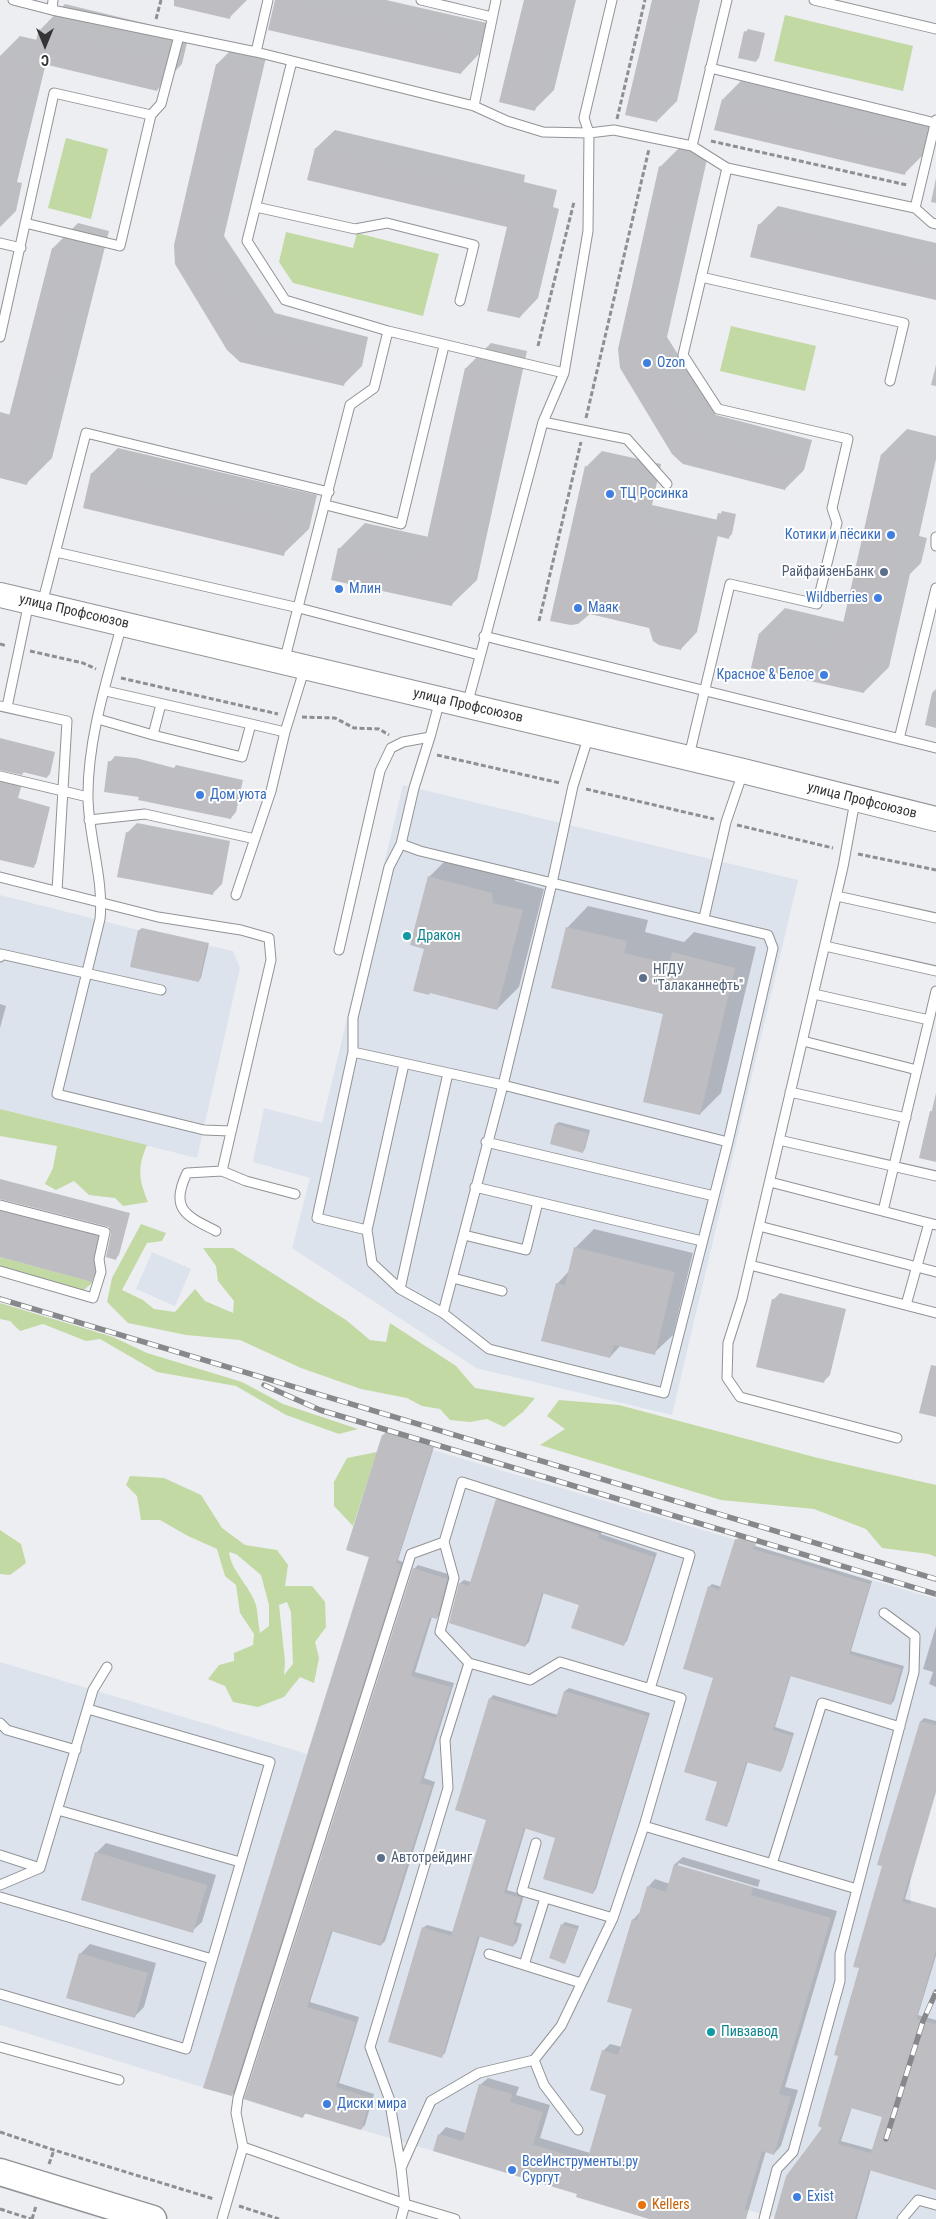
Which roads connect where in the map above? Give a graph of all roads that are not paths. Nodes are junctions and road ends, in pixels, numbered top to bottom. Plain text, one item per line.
1 (13, 0) edge
2 (53, 0) edge
3 (268, 0) edge
4 (421, 0) edge
5 (496, 0) edge
6 (612, 0) edge
7 (727, 0) edge
8 (814, 0) edge
9 (52, 10) junction
10 (492, 17) junction
11 (936, 29) edge
12 (179, 36) junction
13 (256, 52) junction
14 (292, 61) junction
15 (710, 68) junction
16 (474, 106) junction
17 (151, 115) junction
18 (936, 122) edge
19 (588, 134) junction
20 (693, 143) junction
21 (727, 168) junction
22 (256, 208) junction
23 (915, 208) junction
24 (25, 223) junction
25 (936, 224) edge
26 (0, 243) edge
27 (21, 248) junction
28 (701, 277) junction
29 (460, 301) dead end
30 (388, 331) junction
31 (0, 337) edge
32 (444, 346) junction
33 (564, 374) junction
34 (890, 381) dead end
35 (543, 422) junction
36 (667, 484) dead end
37 (329, 492) junction
38 (326, 505) junction
39 (936, 538) edge
40 (936, 546) edge
41 (56, 552) junction
42 (936, 590) edge
43 (0, 595) edge
44 (36, 603) junction
45 (299, 608) junction
46 (122, 624) junction
47 (484, 636) junction
48 (479, 656) junction
49 (295, 665) junction
50 (106, 691) junction
51 (704, 691) junction
52 (440, 699) junction
53 (161, 704) junction
54 (4, 706) edge
55 (467, 706) junction
56 (98, 719) junction
57 (251, 724) junction
58 (285, 732) junction
59 (153, 735) junction
60 (589, 735) junction
61 (430, 737) junction
62 (899, 739) junction
63 (936, 748) edge
64 (688, 759) junction
65 (743, 772) junction
66 (0, 776) edge
67 (64, 791) junction
68 (88, 797) junction
69 (855, 800) junction
70 (89, 820) junction
71 (936, 820) edge
72 (255, 839) junction
73 (401, 844) junction
74 (0, 877) edge
75 (552, 883) junction
76 (57, 891) junction
77 (236, 895) dead end
78 (837, 896) junction
79 (102, 903) junction
80 (704, 918) junction
81 (936, 918) edge
82 (825, 946) junction
83 (339, 950) dead end
84 (0, 956) edge
85 (936, 972) edge
86 (86, 973) junction
87 (161, 990) dead end
88 (936, 991) edge
89 (814, 994) junction
90 (929, 1020) junction
91 (803, 1041) junction
92 (353, 1052) junction
93 (404, 1064) junction
94 (917, 1070) junction
95 (448, 1073) junction
96 (503, 1085) junction
97 (790, 1092) junction
98 (906, 1118) junction
99 (230, 1131) junction
100 (779, 1140) junction
101 (486, 1142) junction
102 (728, 1142) junction
103 (894, 1166) junction
104 (222, 1171) junction
105 (936, 1176) edge
106 (770, 1182) junction
107 (475, 1187) junction
108 (295, 1194) dead end
109 (714, 1196) junction
110 (538, 1202) junction
111 (0, 1205) edge
112 (883, 1212) junction
113 (932, 1224) edge
114 (759, 1226) junction
115 (367, 1230) junction
116 (216, 1231) dead end
117 (464, 1235) junction
118 (702, 1241) junction
119 (750, 1265) junction
120 (916, 1267) junction
121 (0, 1271) edge
122 (936, 1272) edge
123 (453, 1278) junction
124 (400, 1288) junction
125 (502, 1291) dead end
126 (906, 1305) junction
127 (444, 1313) junction
128 (936, 1313) edge
129 (897, 1438) dead end
130 (444, 1542) junction
131 (884, 1614) dead end
132 (469, 1664) junction
133 (107, 1667) dead end
134 (650, 1689) junction
135 (88, 1709) junction
136 (0, 1723) edge
137 (900, 1727) junction
138 (4, 1732) edge
139 (76, 1750) junction
140 (58, 1810) junction
141 (644, 1826) junction
142 (536, 1843) dead end
143 (0, 1855) edge
144 (240, 1862) junction
145 (772, 1864) junction
146 (40, 1868) junction
147 (0, 1885) edge
148 (857, 1889) junction
149 (0, 1897) edge
150 (545, 1898) junction
151 (613, 1918) junction
152 (488, 1954) dead end
153 (212, 1959) junction
154 (524, 1965) junction
155 (581, 1983) junction
156 (0, 1994) edge
157 (0, 2047) edge
158 (534, 2060) junction
159 (119, 2080) dead end
160 (578, 2130) dead end
161 (243, 2147) junction
162 (401, 2168) junction
163 (0, 2172) edge
164 (405, 2204) junction
165 (936, 2205) edge
166 (153, 2219) edge
167 (222, 2219) edge
168 (401, 2219) edge
169 (455, 2219) edge
170 (764, 2219) edge
171 (902, 2219) edge

1 - 9 lane
2 - 9 lane
3 - 13 lane
4 - 10 lane
5 - 10 lane
6 - 19 lane
7 - 15 lane
8 - 11 lane
9 - 12 lane
10 - 16 lane
12 - 13 lane
12 - 17 lane
13 - 14 lane
14 - 16 lane
14 - 22 lane
15 - 18 lane
15 - 20 lane
16 - 19 lane
17 - 24 lane
17 - 24 lane
18 - 23 lane
19 - 20 lane
19 - 33 lane
20 - 21 lane
21 - 23 lane
21 - 28 lane
22 - 29 lane
22 - 30 lane
23 - 25 lane
24 - 27 lane
26 - 27 lane
27 - 31 lane
28 - 34 lane
28 - 51 lane
30 - 32 lane
30 - 37 lane
32 - 33 lane
32 - 38 lane
33 - 35 lane
35 - 36 lane
35 - 47 lane
37 - 38 lane
37 - 41 lane
38 - 45 lane
39 - 40 lane
41 - 44 lane
41 - 45 lane
42 - 62 lane
43 - 44 main road, улица Профсоюзов
44 - 46 main road, улица Профсоюзов
44 - 54 lane
45 - 48 lane
45 - 49 lane
46 - 49 main road, улица Профсоюзов
46 - 50 lane
47 - 48 lane
47 - 51 lane
48 - 55 lane
49 - 52 main road, улица Профсоюзов
49 - 58 lane
50 - 53 lane
50 - 56 lane
51 - 62 lane
51 - 64 lane
52 - 55 main road, улица Профсоюзов
52 - 61 lane
53 - 57 lane
53 - 59 lane
54 - 67 lane
55 - 60 main road, улица Профсоюзов
56 - 59 lane
56 - 68 lane
57 - 58 lane
57 - 59 lane
58 - 72 lane
60 - 64 main road, улица Профсоюзов
60 - 75 lane
61 - 73 lane
61 - 83 lane
62 - 63 lane
64 - 65 main road, улица Профсоюзов
65 - 69 main road, улица Профсоюзов
65 - 80 lane
66 - 67 lane
67 - 68 lane
67 - 76 lane
68 - 70 lane
69 - 71 main road, улица Профсоюзов
69 - 78 lane
70 - 72 lane
70 - 79 lane
72 - 77 lane
73 - 75 lane
73 - 92 lane
74 - 76 lane
75 - 80 lane
75 - 96 lane
76 - 79 lane
78 - 81 lane
78 - 82 lane
79 - 86 lane
79 - 99 lane
80 - 102 lane
82 - 85 lane
82 - 89 lane
84 - 86 lane
86 - 87 lane
86 - 99 lane
88 - 90 lane
89 - 90 lane
89 - 91 lane
90 - 94 lane
91 - 94 lane
91 - 97 lane
92 - 93 lane
92 - 115 lane
93 - 95 lane
93 - 115 lane
94 - 98 lane
95 - 96 lane
95 - 124 lane
96 - 101 lane
96 - 102 lane
97 - 98 lane
97 - 100 lane
98 - 103 lane
99 - 104 lane
100 - 103 lane
100 - 106 lane
101 - 107 lane
101 - 109 lane
102 - 109 lane
103 - 105 lane
103 - 112 lane
104 - 108 lane
104 - 116 lane
106 - 112 lane
106 - 114 lane
107 - 110 lane
107 - 117 lane
109 - 118 lane
110 - 117 lane
110 - 118 lane
111 - 121 lane
112 - 113 lane
113 - 120 lane
114 - 119 lane
114 - 120 lane
115 - 124 lane
117 - 123 lane
118 - 127 lane
119 - 126 lane
119 - 129 lane
120 - 122 lane
120 - 126 lane
123 - 125 lane
123 - 127 lane
124 - 127 lane
126 - 128 lane
130 - 132 lane
130 - 134 lane
130 - 161 lane
131 - 137 lane
132 - 134 lane
132 - 162 lane
133 - 135 lane
134 - 141 lane
135 - 139 lane
135 - 144 lane
136 - 138 lane
137 - 145 lane
137 - 148 lane
138 - 139 lane
139 - 140 lane
140 - 144 lane
140 - 146 lane
141 - 145 lane
141 - 151 lane
142 - 150 lane
143 - 146 lane
144 - 153 lane
145 - 148 lane
146 - 147 lane
148 - 170 lane
149 - 153 lane
150 - 151 lane
150 - 154 lane
151 - 155 lane
152 - 154 lane
153 - 156 lane
154 - 155 lane
155 - 158 lane
157 - 159 lane
158 - 160 lane
158 - 162 lane
161 - 164 lane
161 - 167 lane
162 - 164 lane
163 - 166 main road
164 - 168 lane
164 - 169 lane
165 - 171 lane

